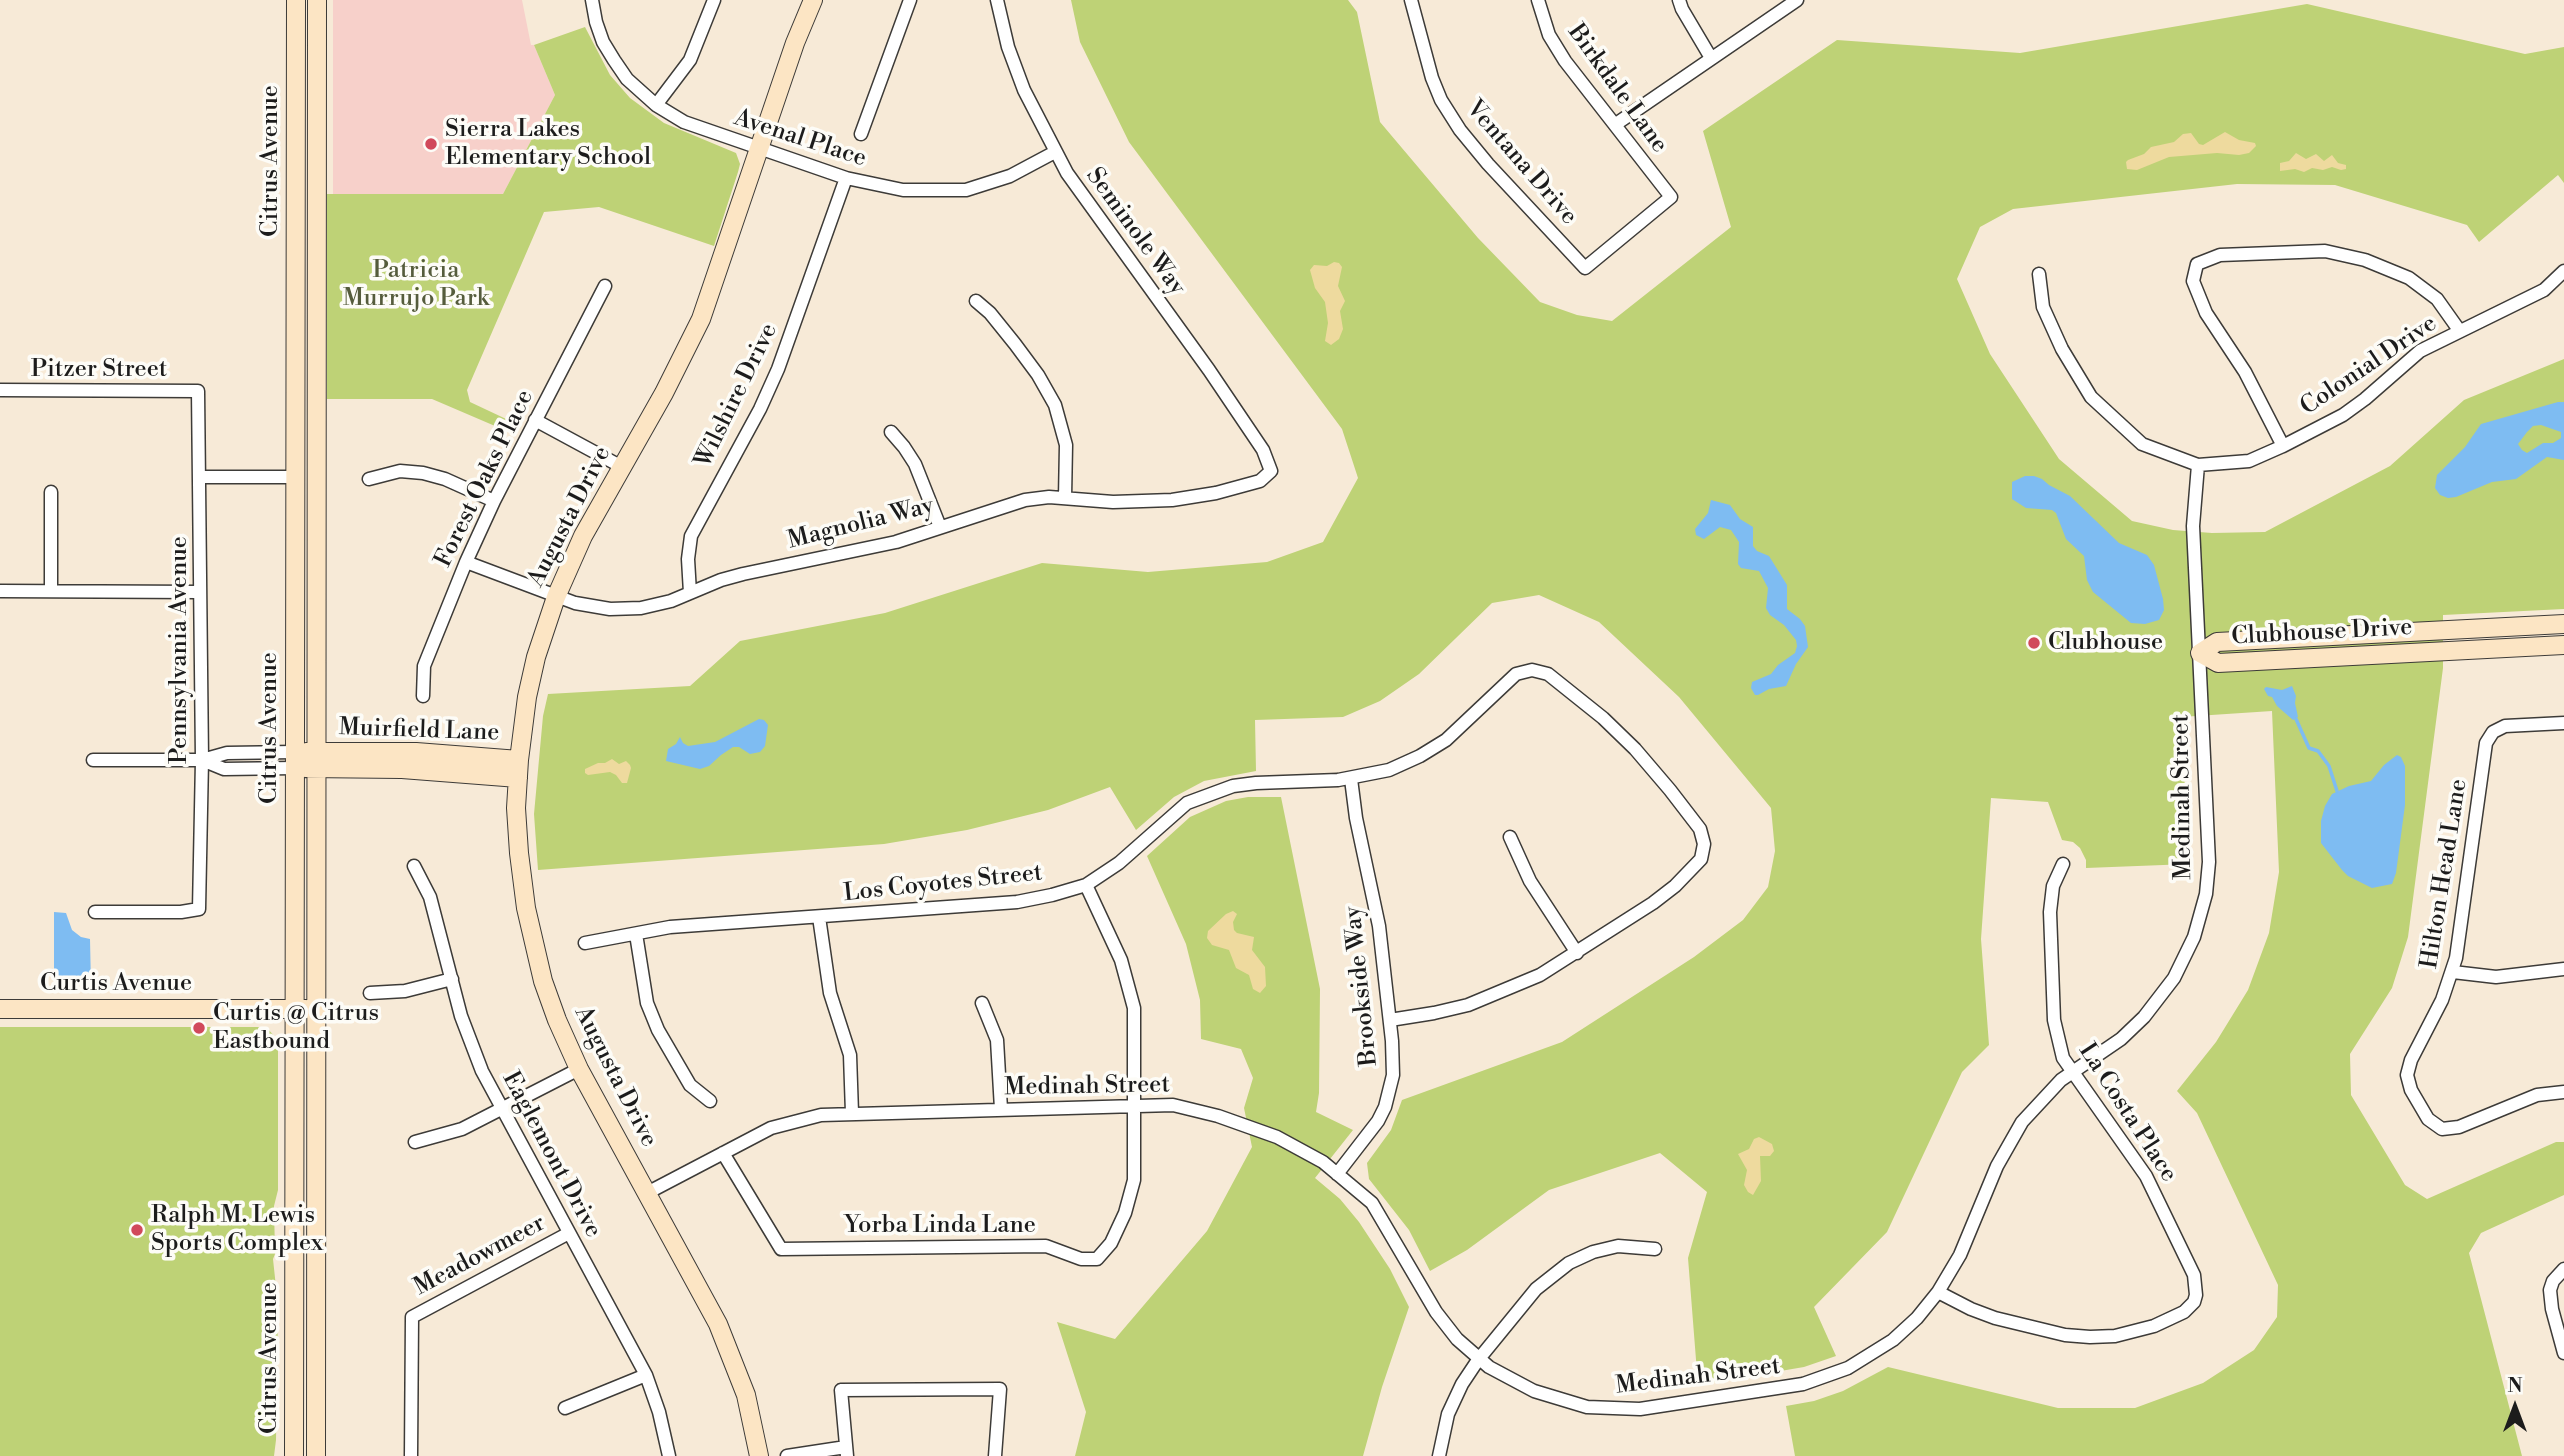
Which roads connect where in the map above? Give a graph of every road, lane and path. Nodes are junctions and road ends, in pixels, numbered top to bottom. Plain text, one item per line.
1 (296, 0) edge
2 (317, 0) edge
3 (592, 0) edge
4 (714, 0) edge
5 (813, 0) edge
6 (910, 0) edge
7 (997, 0) edge
8 (1411, 0) edge
9 (1538, 0) edge
10 (1679, 0) edge
11 (1797, 0) edge
12 (1712, 58) junction
13 (656, 105) junction
14 (1616, 124) junction
15 (861, 134) dead end
16 (760, 147) junction
17 (1055, 152) junction
18 (846, 178) junction
19 (1671, 197) joint
20 (2564, 271) edge
21 (2039, 274) dead end
22 (605, 286) dead end
23 (976, 301) dead end
24 (2459, 330) junction
25 (0, 390) edge
26 (198, 391) joint
27 (535, 420) junction
28 (891, 432) dead end
29 (2283, 446) junction
30 (2198, 465) junction
31 (622, 467) junction
32 (1271, 471) joint
33 (199, 477) junction
34 (295, 477) junction
35 (369, 479) dead end
36 (51, 492) dead end
37 (1065, 498) junction
38 (494, 501) junction
39 (940, 527) junction
40 (466, 562) junction
41 (0, 591) edge
42 (51, 591) junction
43 (200, 592) junction
44 (690, 593) junction
45 (555, 597) junction
46 (2564, 624) edge
47 (2564, 645) edge
48 (2200, 653) junction
49 (423, 696) dead end
50 (2564, 723) edge
51 (93, 760) dead end
52 (202, 760) junction
53 (294, 760) junction
54 (317, 760) junction
55 (518, 769) junction
56 (1351, 779) junction
57 (1510, 836) dead end
58 (2063, 864) dead end
59 (414, 866) dead end
60 (1086, 885) junction
61 (95, 912) dead end
62 (819, 917) junction
63 (636, 934) junction
64 (585, 943) dead end
65 (1577, 953) junction
66 (2564, 970) edge
67 (2453, 972) junction
68 (452, 979) junction
69 (370, 993) dead end
70 (982, 1003) dead end
71 (0, 1009) edge
72 (295, 1009) junction
73 (316, 1009) junction
74 (1390, 1020) junction
75 (579, 1069) junction
76 (2071, 1072) junction
77 (2564, 1092) edge
78 (710, 1101) dead end
79 (1133, 1105) junction
80 (1001, 1109) junction
81 (501, 1110) junction
82 (852, 1113) junction
83 (415, 1142) dead end
84 (723, 1153) junction
85 (1337, 1174) junction
86 (648, 1193) junction
87 (569, 1233) junction
88 (1655, 1249) dead end
89 (2564, 1269) edge
90 (1938, 1292) junction
91 (2564, 1353) edge
92 (1478, 1360) junction
93 (646, 1375) junction
94 (565, 1408) dead end
95 (847, 1451) edge
96 (294, 1456) edge
97 (316, 1456) edge
98 (411, 1456) edge
99 (669, 1456) edge
100 (759, 1456) edge
101 (787, 1456) edge
102 (995, 1456) edge
103 (1439, 1456) edge

1 - 34 main road, Citrus Avenue
2 - 54 main road, Citrus Avenue
3 - 13 street, Avenal Place
4 - 13 street
5 - 16 main road, Augusta Drive
6 - 15 street
7 - 17 street, Seminole Way
8 - 19 street, Ventana Drive
9 - 14 street, Birkdale Lane
10 - 12 street
11 - 12 street
12 - 14 street
13 - 16 street, Avenal Place
14 - 19 street, Birkdale Lane
16 - 18 street, Avenal Place
16 - 31 main road, Augusta Drive
17 - 18 street, Avenal Place
17 - 32 street, Seminole Way
18 - 44 street, Wilshire Drive
20 - 24 street, Colonial Drive
21 - 30 street, Colonial Drive
22 - 27 street, Forest Oaks Place
23 - 37 street
24 - 29 street, Colonial Drive
24 - 29 street
25 - 26 street, Pitzer Street
26 - 33 street, Pennsylvania Avenue
27 - 31 street
27 - 38 street, Forest Oaks Place
28 - 39 street
29 - 30 street, Colonial Drive
30 - 48 street, Medinah Street
31 - 45 main road, Augusta Drive
32 - 37 street, Magnolia Way
33 - 34 street
33 - 43 street, Pennsylvania Avenue
34 - 53 main road, Citrus Avenue
35 - 38 street
36 - 42 street
37 - 39 street, Magnolia Way
38 - 40 street, Forest Oaks Place
39 - 44 street, Magnolia Way
40 - 45 street, Magnolia Way
40 - 49 street, Forest Oaks Place
41 - 42 street
42 - 43 street
43 - 52 street, Pennsylvania Avenue
44 - 45 street, Magnolia Way
45 - 55 main road, Augusta Drive
46 - 48 main road, Clubhouse Drive
47 - 48 main road, Clubhouse Drive
48 - 76 street, Medinah Street
50 - 67 street, Hilton Head Lane
51 - 52 street
52 - 53 street
52 - 61 street, Pennsylvania Avenue
53 - 54 main road, Muirfield Lane
53 - 72 main road, Citrus Avenue
54 - 55 main road, Muirfield Lane
54 - 73 main road, Citrus Avenue
55 - 75 main road, Augusta Drive
56 - 60 street, Los Coyotes Street
56 - 65 street, Los Coyotes Street
56 - 74 street, Brookside Way
57 - 65 street
58 - 76 street, La Costa Place
59 - 68 street, Eaglemont Drive
60 - 62 street, Los Coyotes Street
60 - 79 street
62 - 63 street, Los Coyotes Street
62 - 82 street
63 - 64 street, Los Coyotes Street
63 - 78 street
65 - 74 street
66 - 67 street
67 - 77 street, Hilton Head Lane
68 - 69 street
68 - 81 street, Eaglemont Drive
70 - 80 street
71 - 72 main road, Curtis Avenue
72 - 73 main road, Curtis Avenue
72 - 96 main road, Citrus Avenue
73 - 97 main road, Citrus Avenue
74 - 85 street, Brookside Way
75 - 81 street
75 - 86 main road, Augusta Drive
76 - 90 street, Medinah Street
76 - 90 street, La Costa Place
79 - 80 street, Medinah Street
79 - 84 street, Yorba Linda Lane
79 - 85 street, Medinah Street
80 - 82 street, Medinah Street
81 - 83 street
81 - 87 street, Eaglemont Drive
82 - 84 street, Medinah Street
84 - 86 street, Medinah Street
85 - 92 street, Medinah Street
86 - 100 main road, Augusta Drive
87 - 93 street, Eaglemont Drive
87 - 98 street, Meadowmeer
88 - 92 street
89 - 91 street
90 - 92 street, Medinah Street
92 - 103 street
93 - 94 street
93 - 99 street, Eaglemont Drive
95 - 101 street
95 - 102 street

